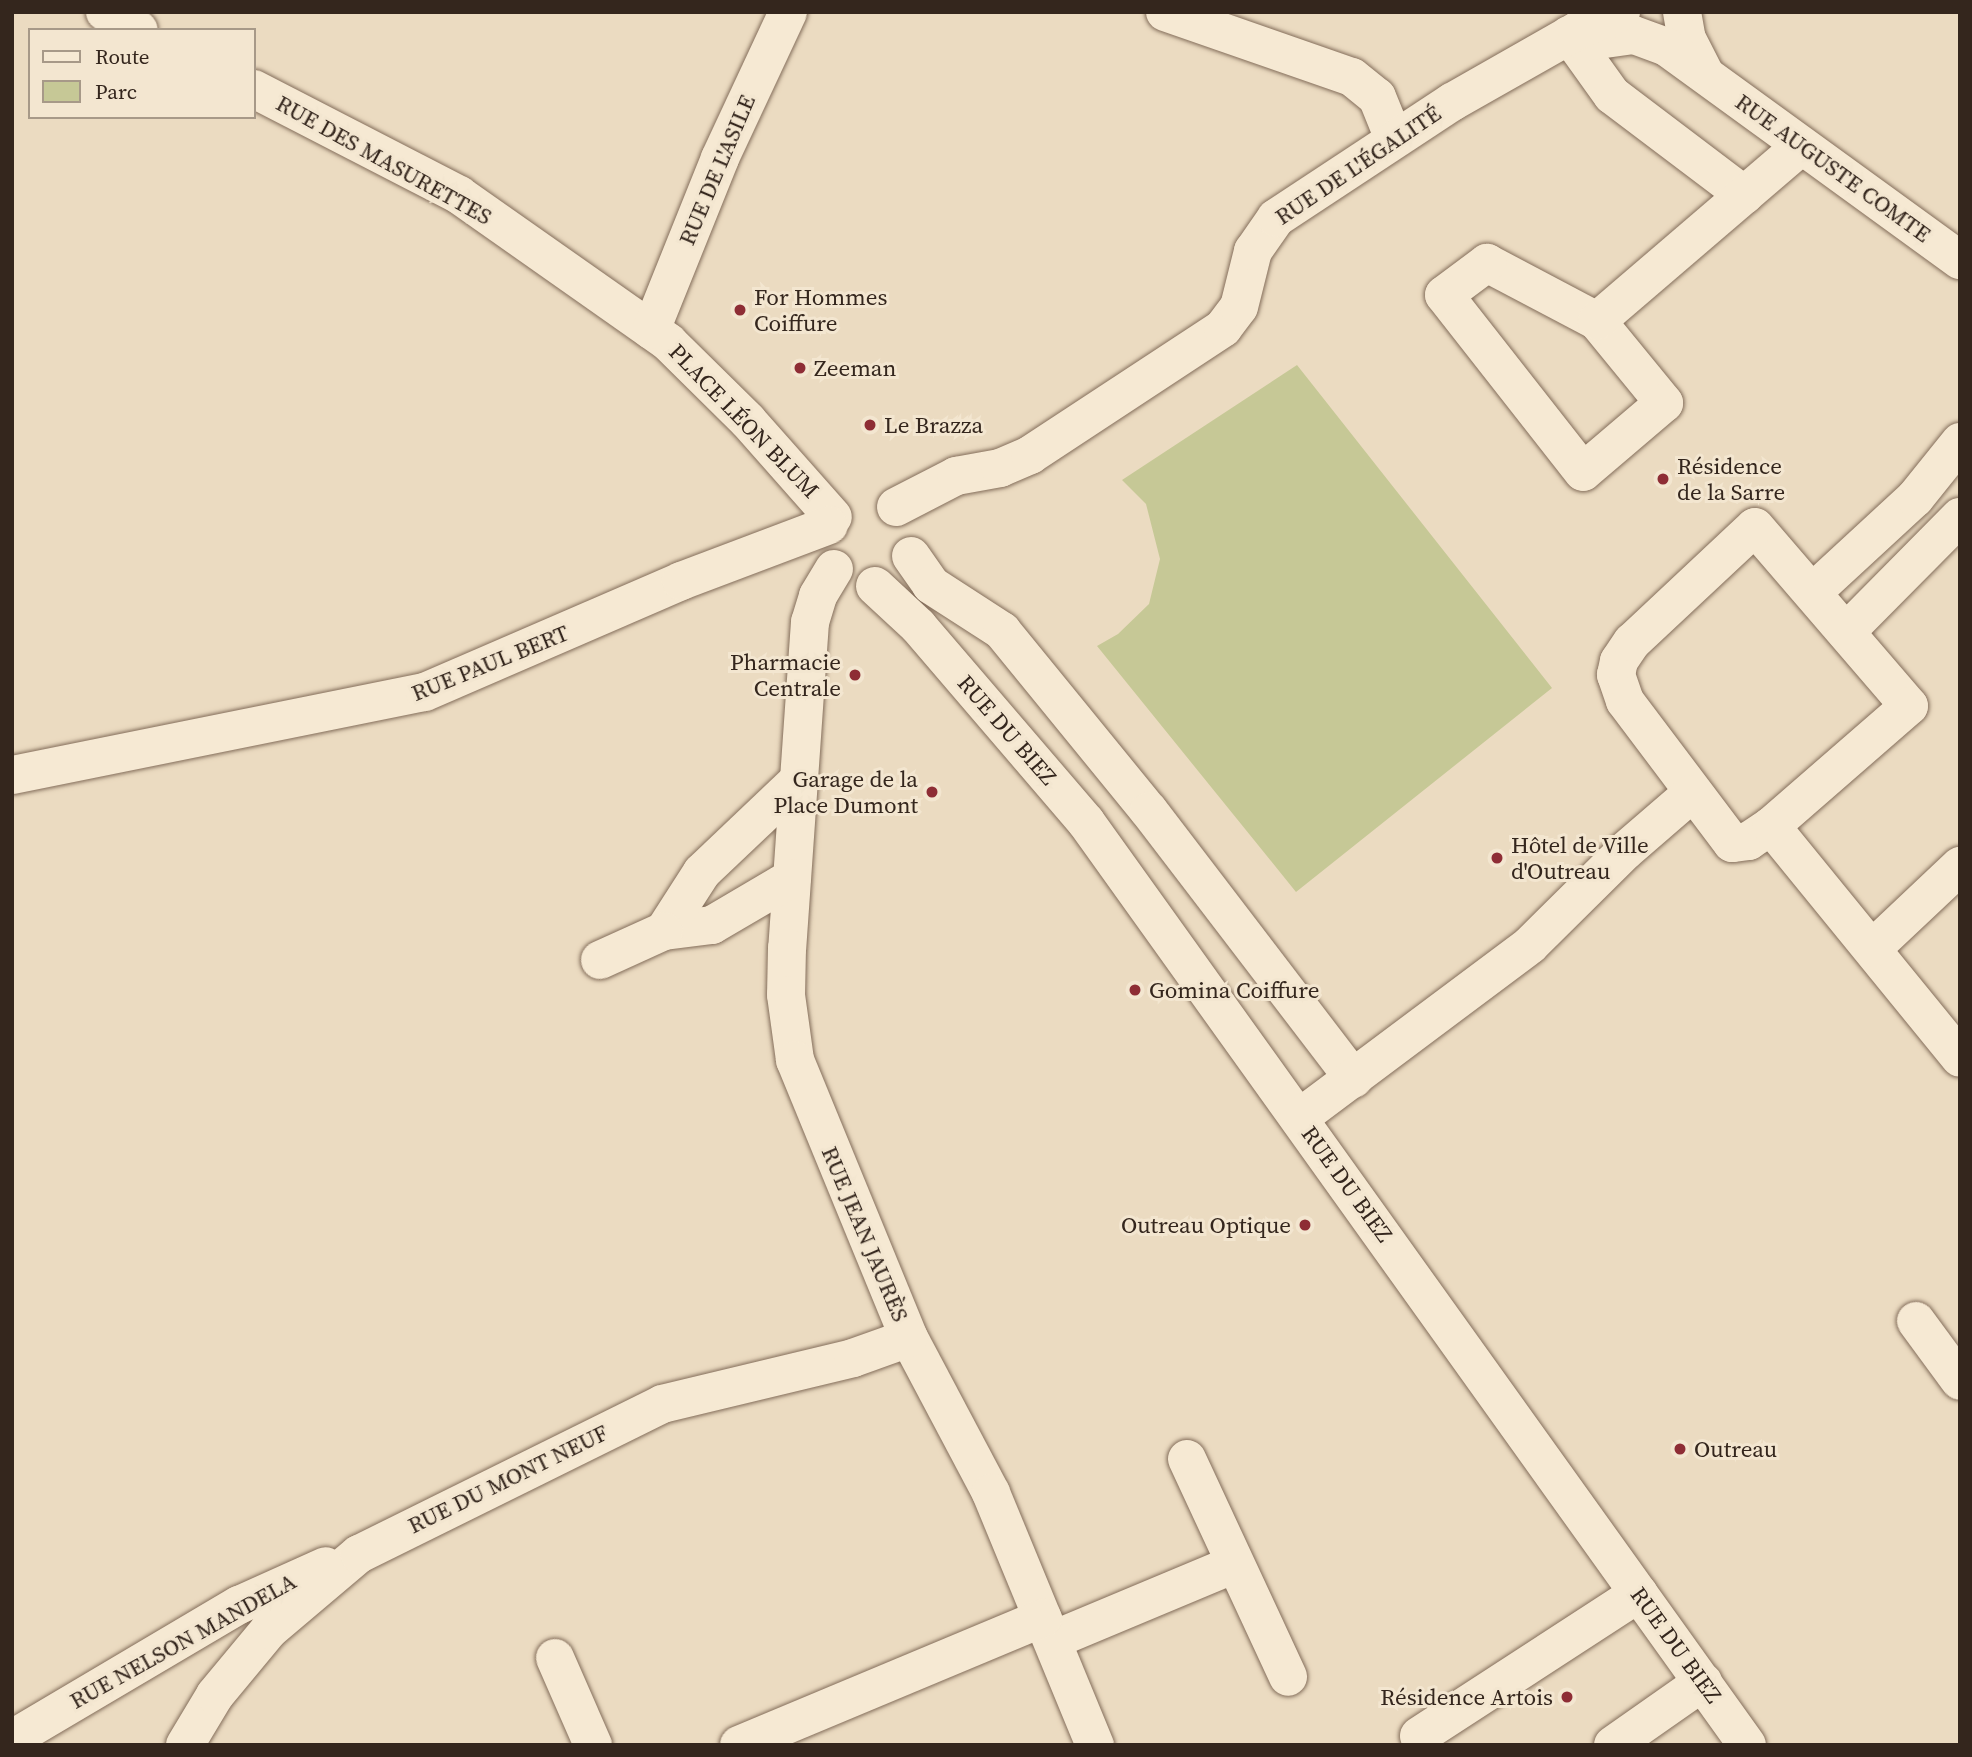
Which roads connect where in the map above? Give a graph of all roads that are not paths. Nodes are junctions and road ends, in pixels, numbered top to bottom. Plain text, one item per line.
1 (105, 12) edge
2 (788, 12) edge
3 (1165, 12) edge
4 (1682, 12) edge
5 (1610, 14) edge
6 (135, 28) edge
7 (1562, 44) junction
8 (1706, 76) junction
9 (256, 90) edge
10 (1394, 139) junction
11 (1801, 146) junction
12 (1744, 195) junction
13 (1960, 260) edge
14 (1597, 321) junction
15 (650, 330) junction
16 (1960, 442) edge
17 (896, 507) junction
18 (1960, 517) edge
19 (831, 521) junction
20 (911, 556) junction
21 (834, 569) junction
22 (875, 586) junction
23 (1813, 592) junction
24 (1846, 632) junction
25 (12, 775) edge
26 (798, 781) junction
27 (1691, 794) junction
28 (1771, 826) junction
29 (1960, 866) edge
30 (792, 878) junction
31 (664, 931) junction
32 (1873, 948) junction
33 (600, 960) dead end
34 (1960, 1058) edge
35 (1354, 1079) junction
36 (1300, 1118) junction
37 (1916, 1321) dead end
38 (909, 1338) junction
39 (1960, 1381) edge
40 (1187, 1459) dead end
41 (359, 1554) junction
42 (1235, 1564) junction
43 (1639, 1593) junction
44 (1048, 1629) junction
45 (555, 1658) dead end
46 (1288, 1677) dead end
47 (1703, 1682) junction
48 (1419, 1736) dead end
49 (12, 1739) edge
50 (184, 1745) edge
51 (593, 1745) edge
52 (739, 1745) edge
53 (1095, 1745) edge
54 (1613, 1745) edge
55 (1747, 1745) edge

1 - 6 street
2 - 15 street, RUE DE L'ASILE
3 - 10 street
4 - 8 street, RUE AUGUSTE COMTE
5 - 7 street, RUE DE L'ÉGALITÉ
7 - 8 street, RUE AUGUSTE COMTE
7 - 10 street, RUE DE L'ÉGALITÉ
7 - 12 street
8 - 11 street, RUE AUGUSTE COMTE
9 - 15 street, RUE DES MASURETTES
10 - 17 street, RUE DE L'ÉGALITÉ
11 - 12 street
11 - 13 street, RUE AUGUSTE COMTE
12 - 14 street
14 - 14 street
15 - 19 street, PLACE LÉON BLUM
16 - 23 street
17 - 19 street, PLACE LÉON BLUM
17 - 20 street
18 - 24 street
19 - 21 street, PLACE LÉON BLUM
19 - 25 street, RUE PAUL BERT
20 - 22 street
20 - 35 street
21 - 22 street
21 - 26 street, RUE JEAN JAURÈS
22 - 36 street, RUE DU BIEZ
23 - 24 street
23 - 27 street
24 - 28 street
26 - 30 street, RUE JEAN JAURÈS
26 - 31 street
27 - 28 street
27 - 35 street
28 - 32 street
29 - 32 street
30 - 31 street
30 - 38 street, RUE JEAN JAURÈS
31 - 33 street
32 - 34 street
35 - 36 street
36 - 43 street, RUE DU BIEZ
37 - 39 street
38 - 41 street, RUE DU MONT NEUF
38 - 44 street, RUE JEAN JAURÈS
40 - 42 street
41 - 49 street, RUE NELSON MANDELA
41 - 50 street, RUE DU MONT NEUF
42 - 44 street
42 - 46 street
43 - 47 street, RUE DU BIEZ
43 - 48 street
44 - 52 street
44 - 53 street, RUE JEAN JAURÈS
45 - 51 street
47 - 54 street
47 - 55 street, RUE DU BIEZ

